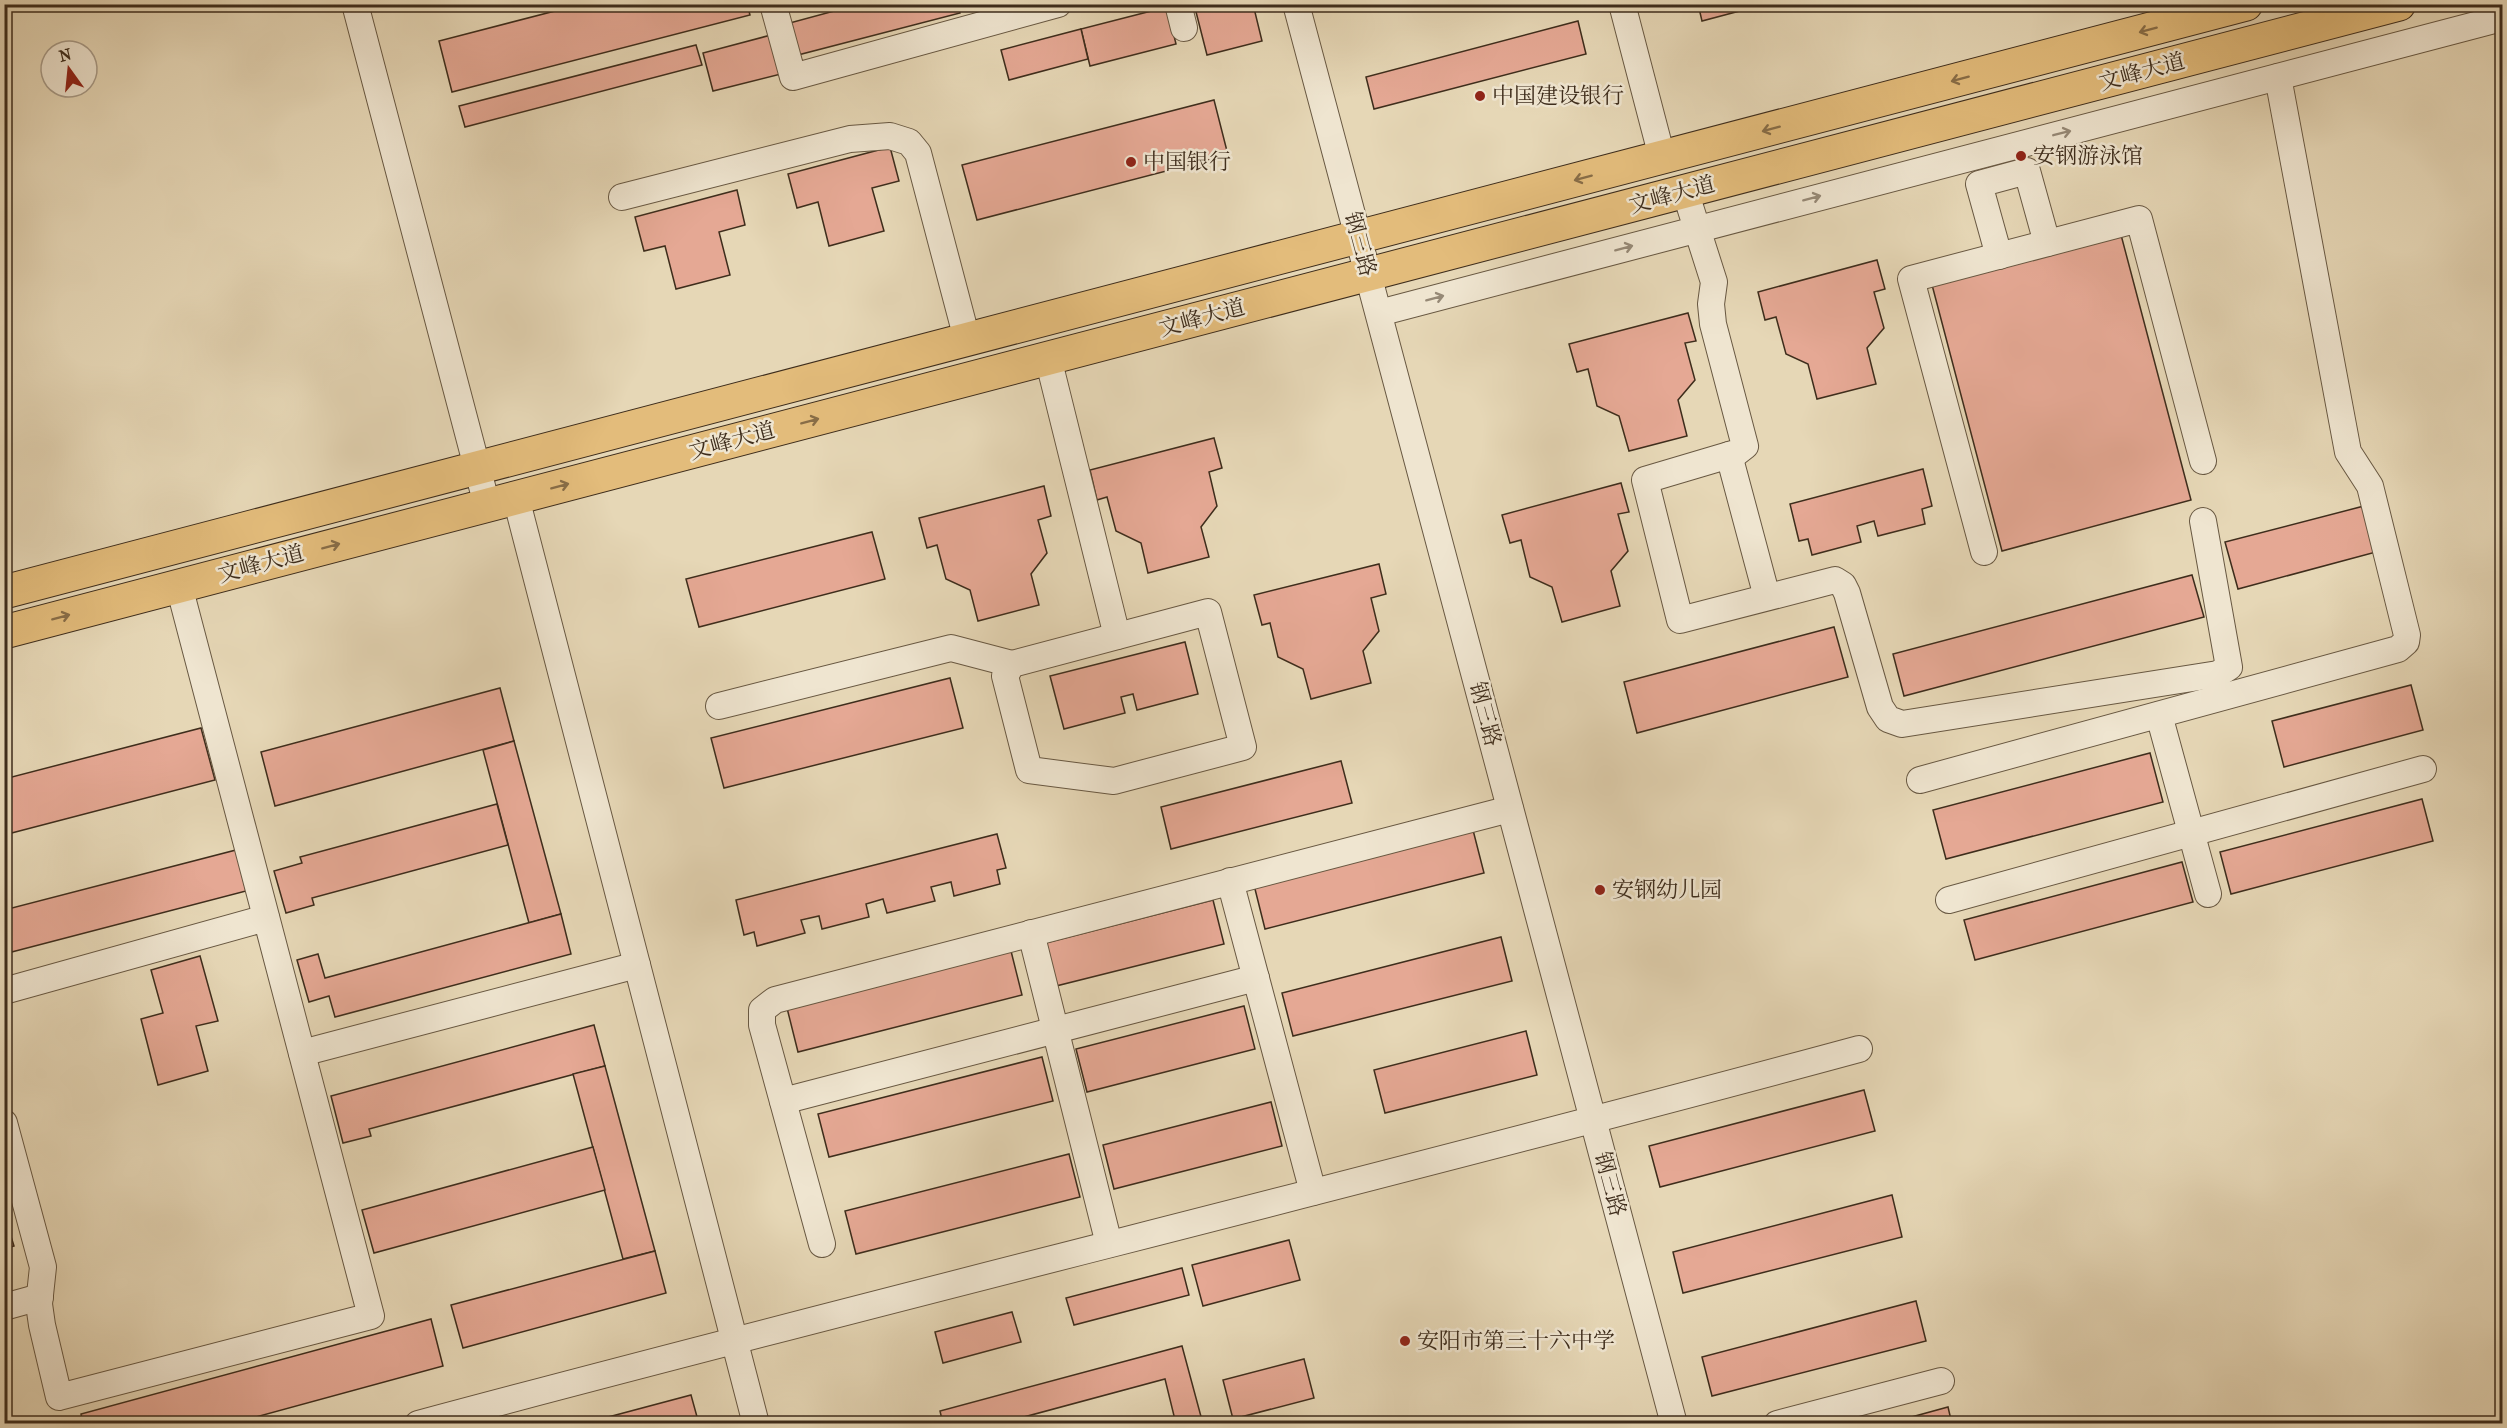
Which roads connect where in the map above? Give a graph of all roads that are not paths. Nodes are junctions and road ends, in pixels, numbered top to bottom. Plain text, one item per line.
1 (355, 4) edge
2 (773, 4) edge
3 (1058, 4) edge
4 (1296, 4) edge
5 (1622, 4) edge
6 (2246, 4) edge
7 (2399, 4) edge
8 (981, 14) edge
9 (2502, 18) edge
10 (2278, 77) junction
11 (1985, 113) junction
12 (1995, 150) junction
13 (1662, 157) junction
14 (2002, 177) junction
15 (1685, 191) junction
16 (622, 197) dead end
17 (1697, 229) junction
18 (1358, 237) junction
19 (2047, 243) junction
20 (1999, 256) junction
21 (1368, 274) junction
22 (1379, 313) junction
23 (967, 339) junction
24 (1048, 358) junction
25 (1729, 455) junction
26 (2203, 461) dead end
27 (477, 468) junction
28 (501, 501) junction
29 (2203, 521) dead end
30 (1984, 552) dead end
31 (179, 586) junction
32 (4, 592) edge
33 (1767, 597) junction
34 (4, 632) edge
35 (1117, 636) junction
36 (1012, 664) junction
37 (719, 706) dead end
38 (2159, 715) junction
39 (2422, 769) dead end
40 (1920, 780) dead end
41 (1510, 809) junction
42 (2191, 833) junction
43 (1230, 881) junction
44 (2208, 894) dead end
45 (1949, 900) dead end
46 (266, 918) junction
47 (1030, 933) junction
48 (637, 965) junction
49 (1256, 978) junction
50 (4, 991) edge
51 (1055, 1030) junction
52 (1859, 1049) dead end
53 (302, 1053) junction
54 (783, 1101) junction
55 (1593, 1121) junction
56 (4, 1123) edge
57 (1313, 1192) junction
58 (822, 1244) dead end
59 (1109, 1244) junction
60 (40, 1297) junction
61 (4, 1306) edge
62 (734, 1339) junction
63 (1941, 1381) dead end
64 (418, 1424) edge
65 (756, 1424) edge
66 (1674, 1424) edge
67 (1777, 1424) edge

1 - 27 street
2 - 8 street
3 - 8 street
4 - 18 street, 钢三路
5 - 13 street
6 -> 13 main road, 文峰大道
7 - 11 main road, 文峰大道
9 - 10 street
12 -> 10 street
10 - 38 street
11 - 12 street
11 - 15 main road, 文峰大道
12 - 14 street
17 -> 12 street
13 -> 18 main road, 文峰大道
14 - 19 street
14 - 20 street
15 - 17 street
15 - 21 main road, 文峰大道
16 - 23 street
22 -> 17 street
17 - 25 street
18 - 21 street, 钢三路
18 - 23 main road, 文峰大道
19 - 20 street
19 - 26 street
20 - 30 street
21 - 22 street, 钢三路
21 - 24 main road, 文峰大道
22 - 41 street, 钢三路
23 - 27 main road, 文峰大道
28 -> 24 main road, 文峰大道
24 - 35 street
25 - 33 street
25 - 33 street
27 - 28 street
27 - 32 main road, 文峰大道
31 -> 28 main road, 文峰大道
28 - 48 street
29 - 33 street
34 -> 31 main road, 文峰大道
31 - 46 street
35 - 36 street
35 - 36 street
36 - 37 street
38 - 40 street
38 - 42 street
39 - 42 street
41 - 43 street
41 - 55 street, 钢三路
42 - 44 street
42 - 45 street
43 - 47 street
43 - 49 street
46 - 50 street
46 - 53 street
47 - 51 street
47 - 54 street
48 - 53 street
48 - 62 street
49 - 51 street
49 - 57 street
51 - 54 street
51 - 59 street
52 - 55 street
53 - 60 street
54 - 58 street
55 - 57 street
55 - 66 street, 钢三路
56 - 60 street
57 - 59 street
59 - 62 street
60 - 61 street
62 - 64 street
62 - 65 street
63 - 67 street

